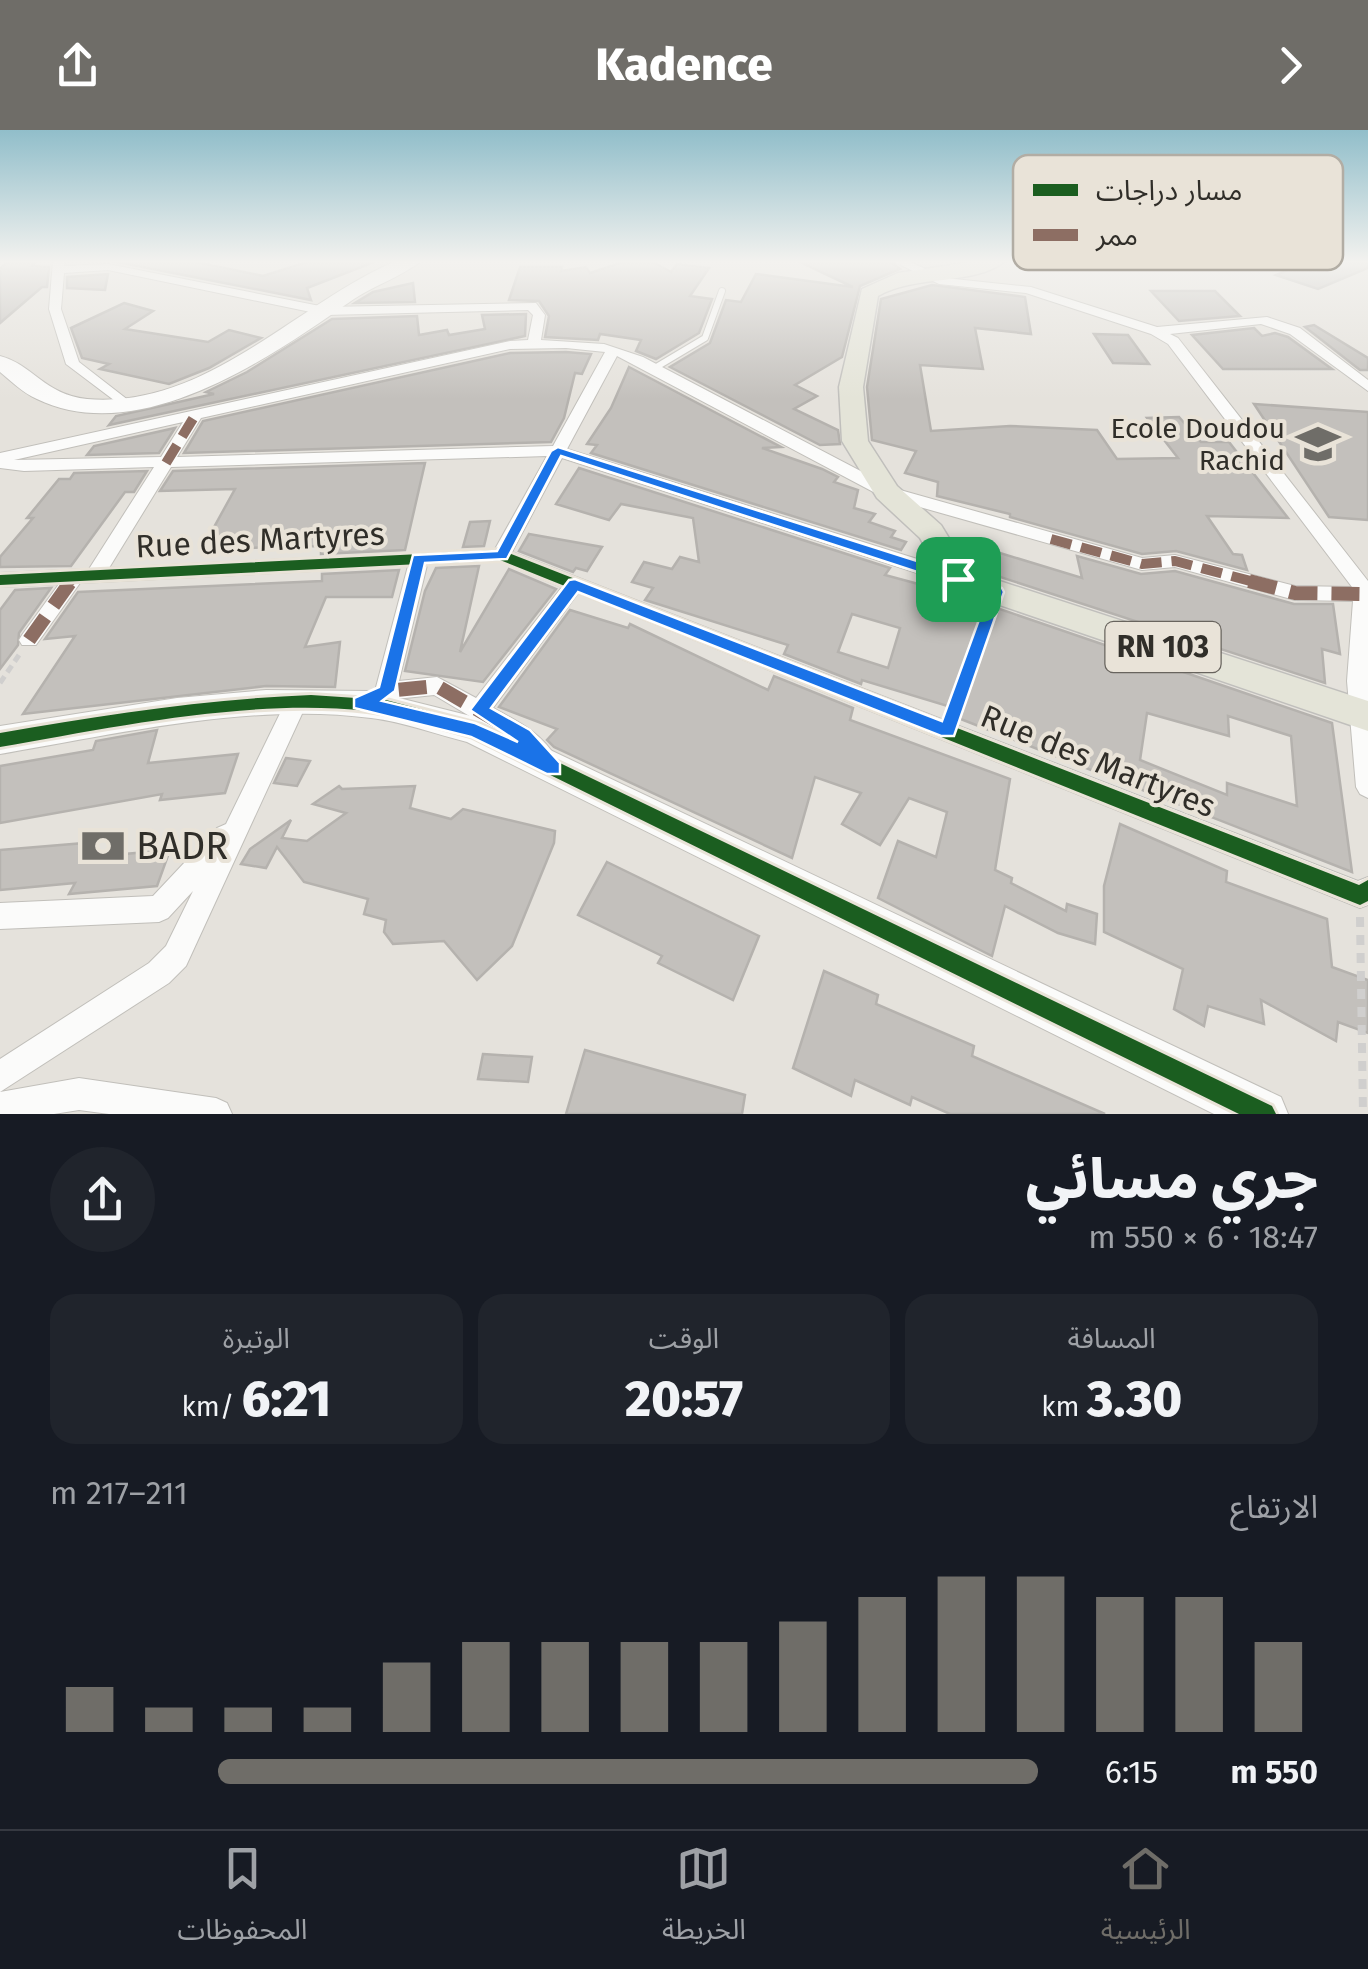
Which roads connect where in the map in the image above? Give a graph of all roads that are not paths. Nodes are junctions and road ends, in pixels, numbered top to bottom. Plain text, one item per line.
1 (55, 307) edge
2 (304, 307) edge
3 (330, 307) edge
4 (494, 307) edge
5 (533, 307) edge
6 (716, 307) edge
7 (864, 307) edge
8 (1082, 307) edge
9 (324, 311) junction
10 (1156, 330) junction
11 (534, 344) junction
12 (613, 351) junction
13 (0, 362) edge
14 (653, 369) junction
15 (1368, 387) edge
16 (123, 403) junction
17 (194, 418) junction
18 (558, 451) junction
19 (0, 460) edge
20 (166, 463) junction
21 (887, 492) junction
22 (502, 556) junction
23 (419, 558) junction
24 (84, 577) junction
25 (958, 579) junction
26 (0, 580) edge
27 (575, 584) junction
28 (1363, 594) junction
29 (29, 640) road end
30 (373, 697) junction
31 (1364, 697) edge
32 (296, 703) junction
33 (479, 710) junction
34 (0, 740) edge
35 (554, 768) junction
36 (1368, 787) edge
37 (238, 824) junction
38 (1364, 892) edge
39 (0, 916) edge
40 (0, 1077) edge
41 (0, 1108) edge
42 (216, 1114) edge
43 (1264, 1114) edge

1 - 16 street
2 - 9 street
3 - 9 street
4 - 9 street
5 - 11 street
6 - 14 lane
7 - 21 main road
8 - 10 street
9 - 16 street
10 - 15 street
10 - 28 street
11 - 12 street
11 - 17 street
12 - 14 street
12 - 18 street
13 - 16 street
14 - 21 street
17 - 19 street
17 - 20 street
18 - 20 street
18 - 22 street
18 - 25 street
19 - 20 street
20 - 24 street
21 - 25 main road
21 - 28 street
22 - 23 street, Rue des Martyres
22 - 27 street, Rue des Martyres
23 - 24 street, Rue des Martyres
23 - 30 street
24 - 26 street, Rue des Martyres
24 - 29 street
25 - 31 main road, RN 103
27 - 33 street
27 - 38 street, Rue des Martyres
28 - 31 street
30 - 32 street
30 - 33 street
30 - 35 street
31 - 36 street
32 - 34 street
32 - 37 street
33 - 35 street
35 - 43 street
37 - 39 street
37 - 40 street
41 - 42 street

